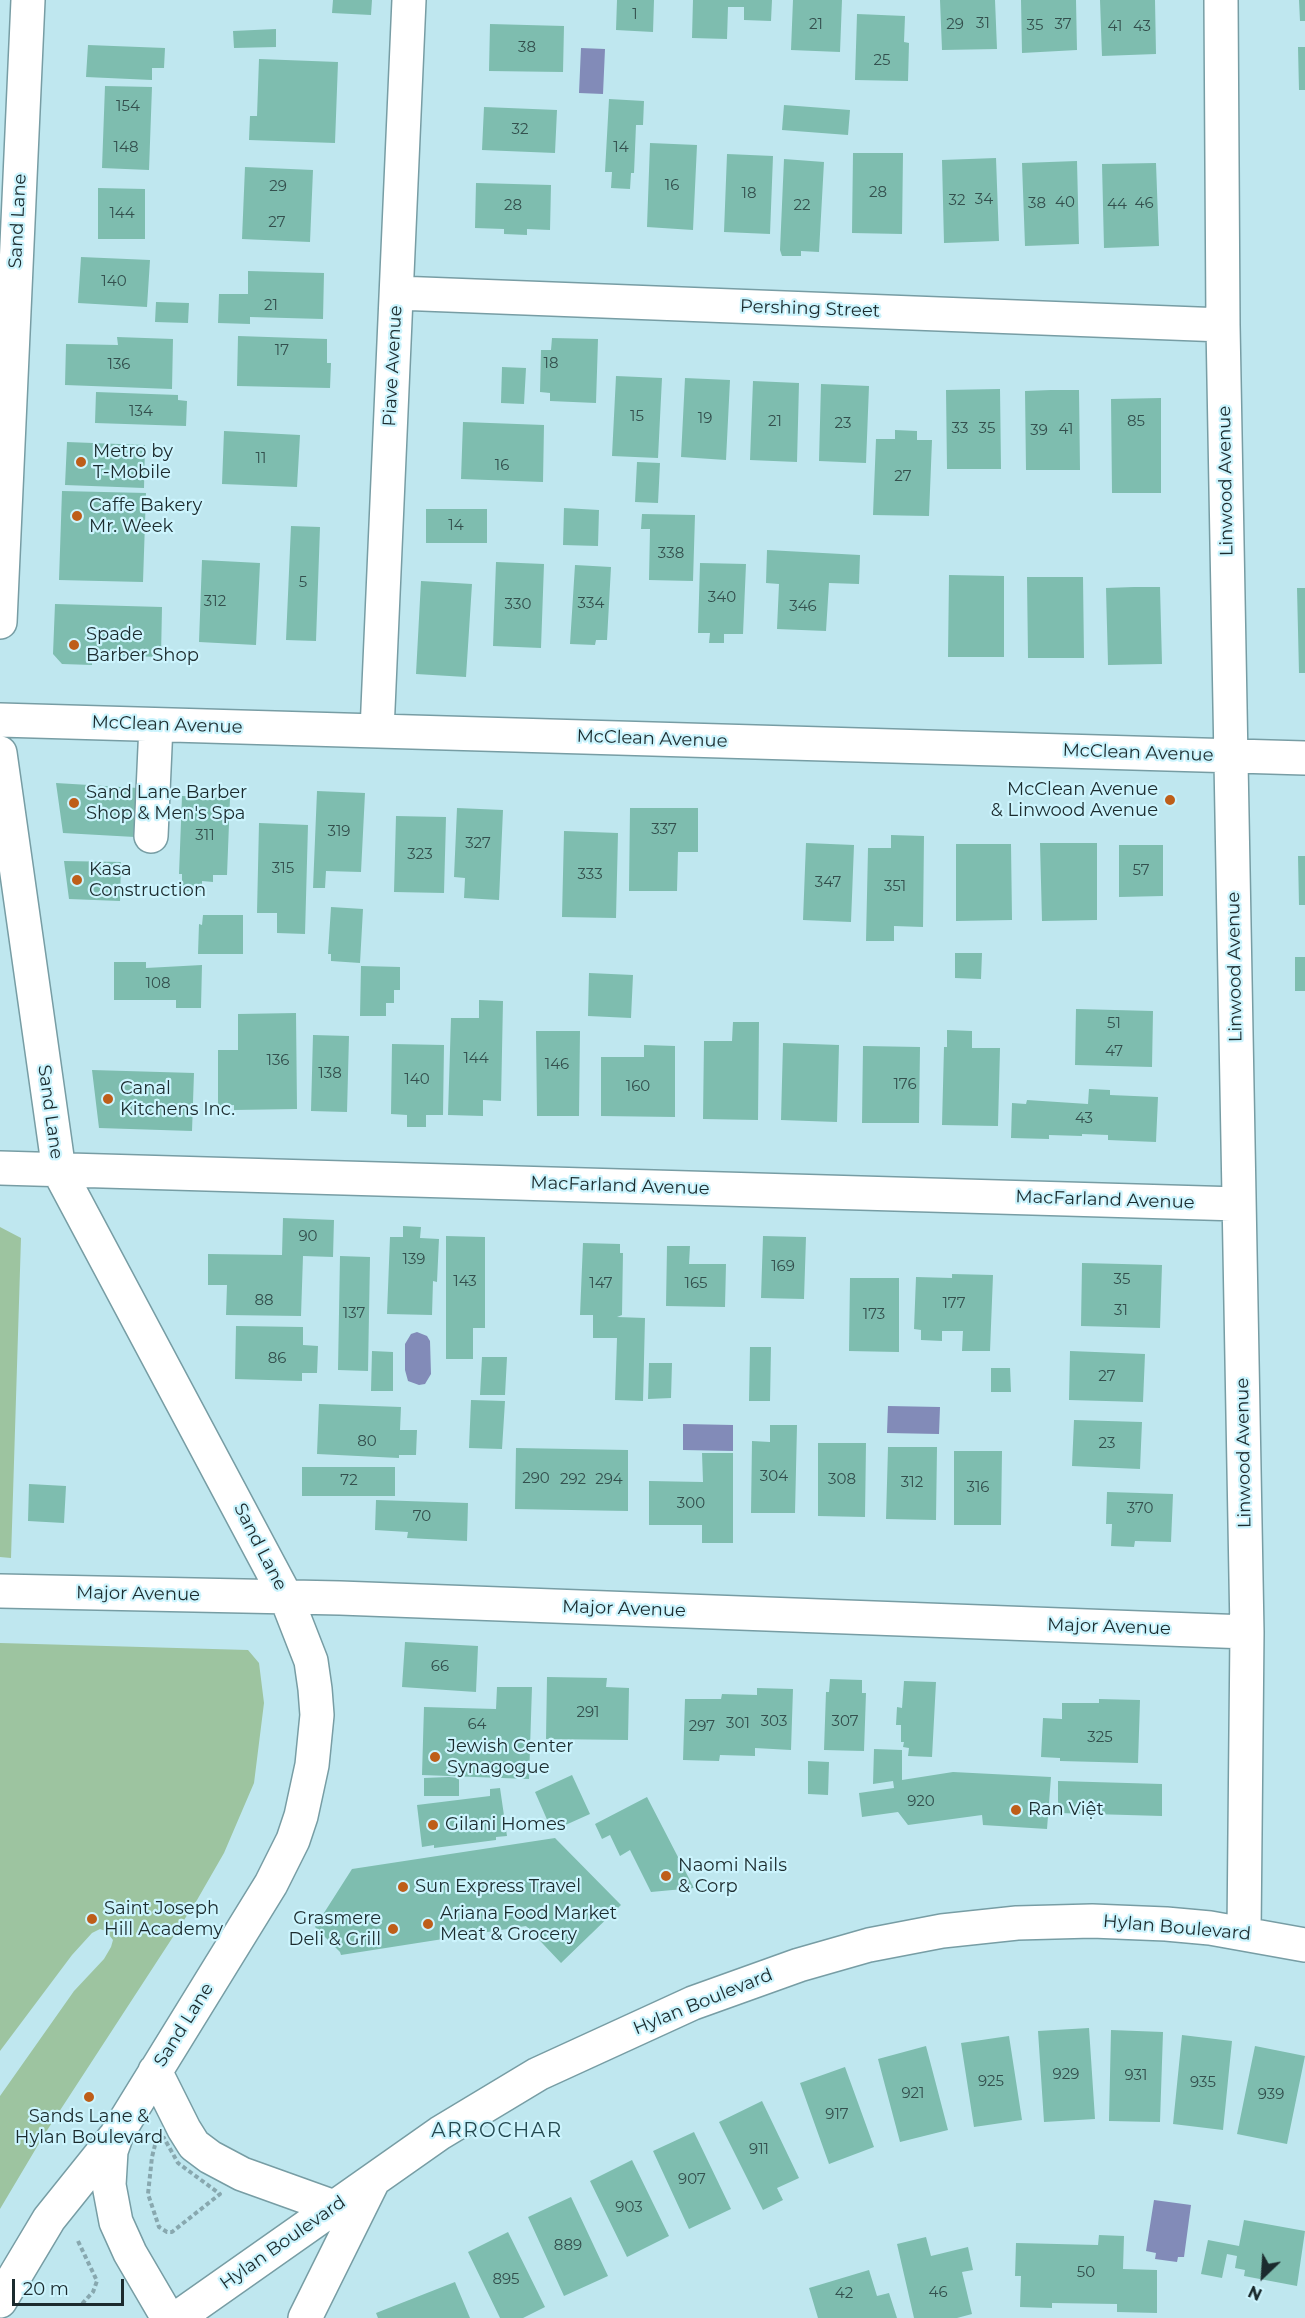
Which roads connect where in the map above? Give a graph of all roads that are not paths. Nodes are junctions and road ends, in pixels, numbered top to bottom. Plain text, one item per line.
1 (28, 0) edge
2 (409, 0) edge
3 (1221, 0) edge
4 (397, 293) junction
5 (1223, 325) junction
6 (0, 622) edge
7 (0, 720) edge
8 (156, 725) junction
9 (377, 731) junction
10 (0, 753) edge
11 (1232, 756) junction
12 (1305, 758) edge
13 (151, 836) dead end
14 (0, 1168) edge
15 (58, 1171) junction
16 (1239, 1204) junction
17 (0, 1591) edge
18 (286, 1598) junction
19 (1247, 1632) junction
20 (1244, 1933) junction
21 (1305, 1945) edge
22 (155, 2071) junction
23 (117, 2134) junction
24 (374, 2179) junction
25 (334, 2207) junction
26 (0, 2301) edge
27 (168, 2318) edge
28 (177, 2318) edge
29 (305, 2318) edge

1 - 6 street, Sand Lane
2 - 4 street, Piave Avenue
3 - 5 street, Linwood Avenue
4 - 5 street, Pershing Street
4 - 9 street, Piave Avenue
5 - 11 street, Linwood Avenue
7 - 8 street, McClean Avenue
8 - 9 street, McClean Avenue
8 - 13 street
9 - 11 street, McClean Avenue
10 - 15 street, Sand Lane
11 - 12 street, McClean Avenue
11 - 16 street, Linwood Avenue
14 - 15 street, MacFarland Avenue
15 - 16 street, MacFarland Avenue
15 - 18 street, Sand Lane
16 - 19 street, Linwood Avenue
17 - 18 street, Major Avenue
18 - 19 street, Major Avenue
18 - 22 street, Sand Lane
19 - 20 street, Linwood Avenue
20 - 21 street, Hylan Boulevard
20 - 24 street, Hylan Boulevard
22 - 23 street, Sand Lane
22 - 25 street
23 - 26 street
23 - 27 street, Sand Lane
24 - 25 street, Hylan Boulevard
24 - 29 street
25 - 28 street, Hylan Boulevard

